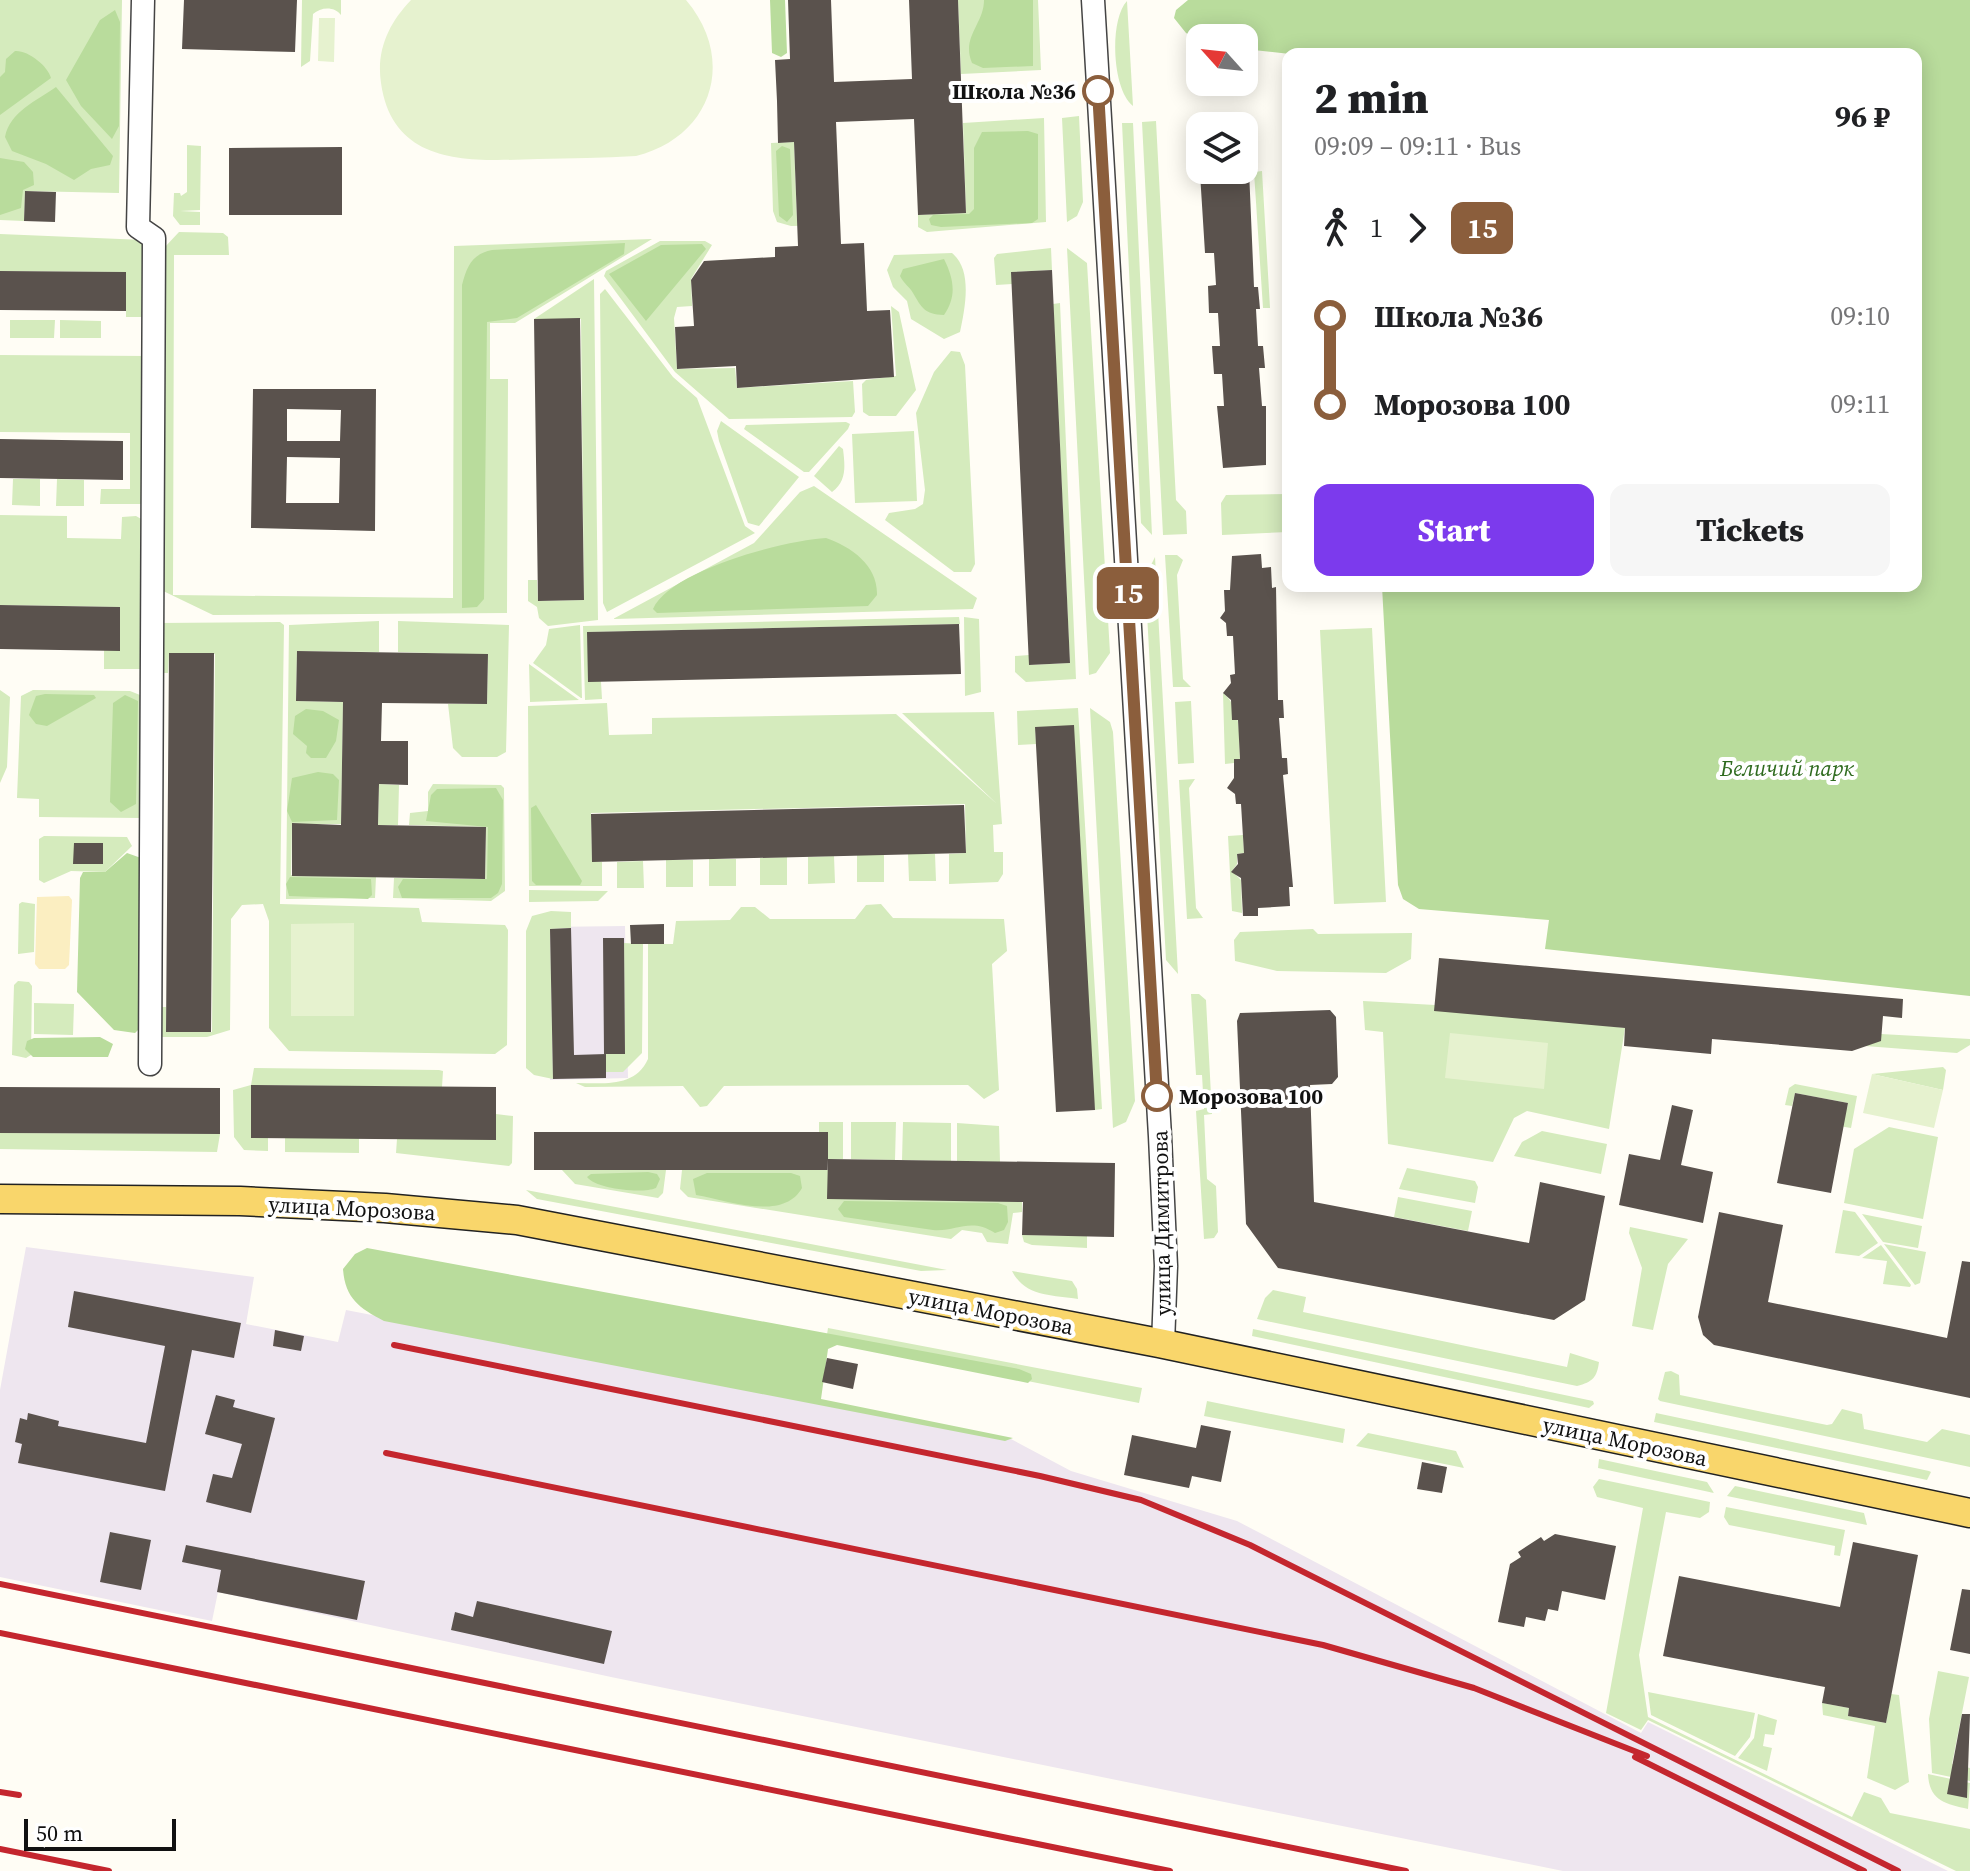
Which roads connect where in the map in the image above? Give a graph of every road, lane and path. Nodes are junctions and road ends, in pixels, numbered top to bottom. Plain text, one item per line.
1 (143, 0) edge
2 (1093, 0) edge
3 (150, 1064) dead end
4 (0, 1199) edge
5 (1163, 1344) junction
6 (1970, 1513) edge

1 - 3 street
2 - 5 street, улица Димитрова
4 - 5 main road, улица Морозова
5 - 6 main road, улица Морозова

